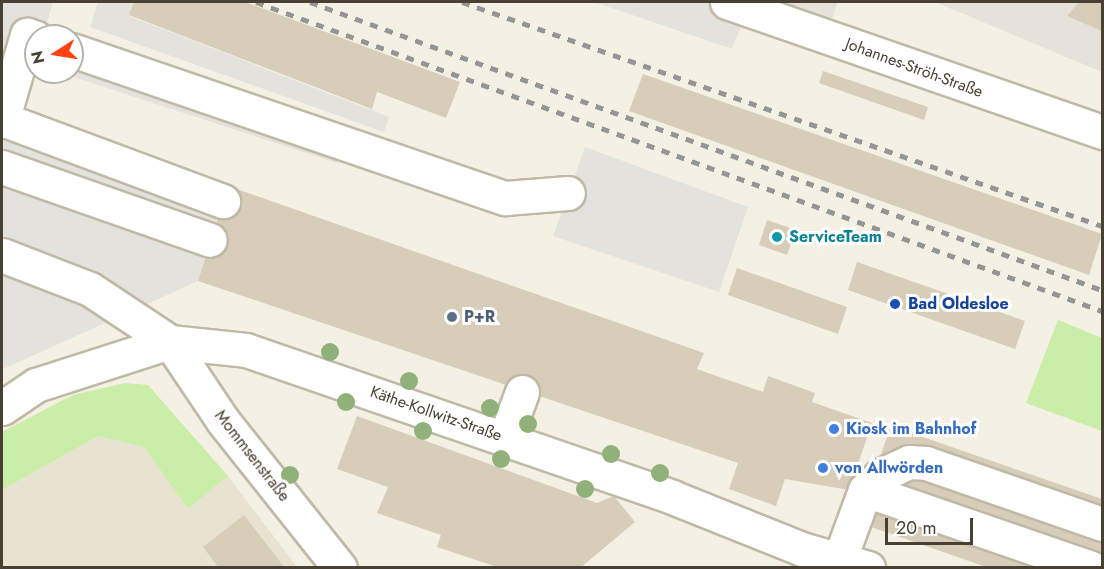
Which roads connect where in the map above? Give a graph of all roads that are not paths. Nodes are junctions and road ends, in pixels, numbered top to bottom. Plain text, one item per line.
1 (727, 2) edge
2 (24, 45) edge
3 (84, 54) edge
4 (2, 120) edge
5 (1102, 132) edge
6 (2, 167) edge
7 (568, 193) dead end
8 (223, 201) dead end
9 (210, 240) dead end
10 (2, 255) edge
11 (170, 342) junction
12 (522, 392) dead end
13 (2, 408) edge
14 (505, 438) junction
15 (865, 490) junction
16 (1102, 524) edge
17 (854, 563) edge
18 (340, 567) edge
19 (1091, 567) edge

1 - 5 street, Johannes-Ströh-Straße
2 - 4 street
3 - 7 street
4 - 8 street
6 - 9 street
10 - 11 street
11 - 13 street, Käthe-Kollwitz-Straße
11 - 14 street, Käthe-Kollwitz-Straße
11 - 18 street, Mommsenstraße
12 - 14 street
14 - 17 street, Käthe-Kollwitz-Straße
15 - 16 street
15 - 17 street
15 - 19 street

